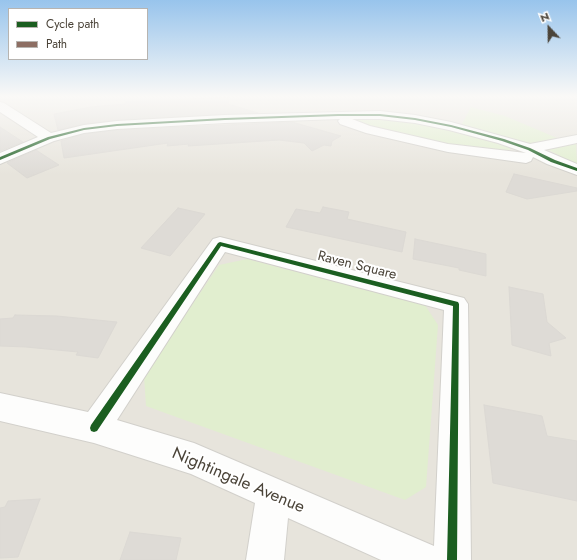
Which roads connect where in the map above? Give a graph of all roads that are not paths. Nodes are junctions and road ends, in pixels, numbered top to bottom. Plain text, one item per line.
1 (25, 122) edge
2 (157, 122) edge
3 (349, 122) edge
4 (430, 122) edge
5 (49, 138) junction
6 (577, 140) edge
7 (529, 149) junction
8 (0, 159) edge
9 (553, 161) junction
10 (577, 170) edge
11 (0, 407) edge
12 (94, 428) junction
13 (273, 495) junction
14 (265, 560) edge
15 (423, 560) edge
16 (452, 560) edge

1 - 5 street
2 - 5 street
3 - 9 street
4 - 7 street
5 - 8 street
6 - 7 street
7 - 9 street
9 - 10 street
11 - 12 street, Nightingale Avenue
12 - 13 street, Nightingale Avenue
12 - 16 street, Raven Square
13 - 14 street
13 - 15 street, Nightingale Avenue

